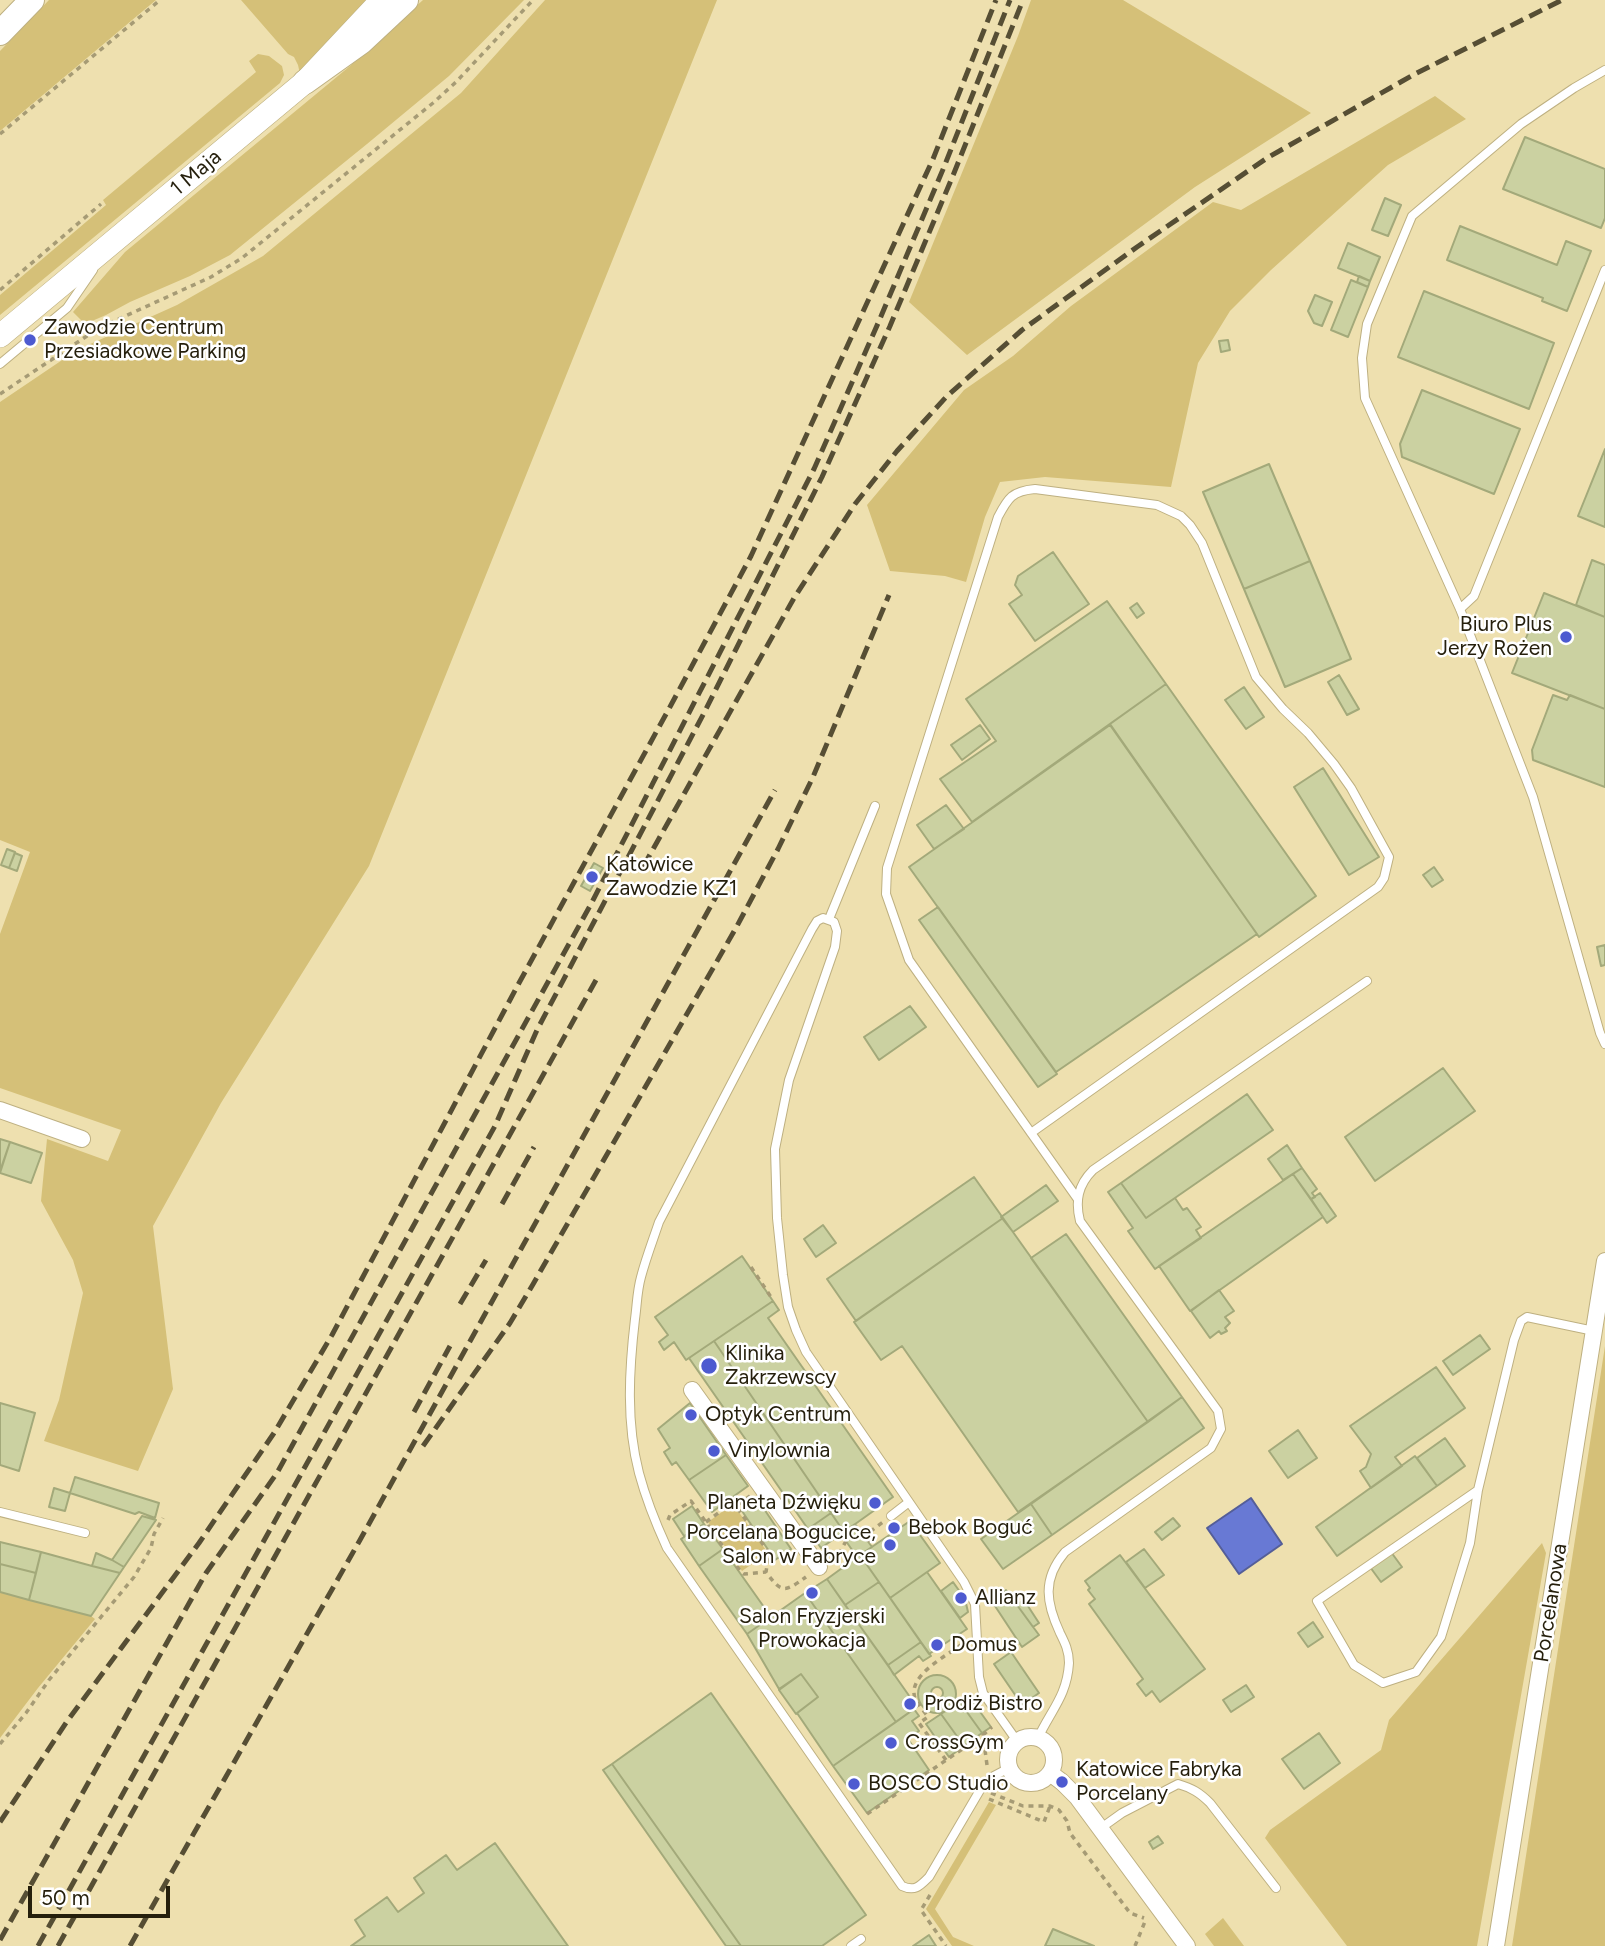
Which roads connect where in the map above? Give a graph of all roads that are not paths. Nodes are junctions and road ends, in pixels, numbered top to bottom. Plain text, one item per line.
1 (32, 0) edge
2 (382, 0) edge
3 (406, 0) edge
4 (0, 33) edge
5 (1605, 70) edge
6 (305, 82) junction
7 (113, 242) junction
8 (1605, 270) edge
9 (0, 336) edge
10 (0, 365) edge
11 (1460, 609) junction
12 (875, 806) dead end
13 (829, 919) junction
14 (1367, 981) dead end
15 (1605, 1044) edge
16 (0, 1110) edge
17 (1031, 1133) junction
18 (82, 1139) dead end
19 (1077, 1198) junction
20 (1605, 1261) edge
21 (1594, 1331) junction
22 (692, 1390) dead end
23 (1478, 1490) junction
24 (909, 1503) junction
25 (0, 1512) edge
26 (891, 1516) road end
27 (85, 1533) dead end
28 (819, 1567) road end
29 (1013, 1736) junction
30 (1038, 1738) junction
31 (1009, 1768) junction
32 (1050, 1773) junction
33 (1101, 1828) junction
34 (1276, 1888) dead end
35 (861, 1939) dead end
36 (851, 1946) edge
37 (1187, 1946) edge
38 (1496, 1946) edge

1 - 4 main road
2 - 6 street, 1 Maja
3 - 6 main road
5 - 11 lane
6 - 7 street, 1 Maja
7 - 9 street, 1 Maja
7 - 10 lane
8 - 11 lane
11 - 15 lane
12 - 13 lane
13 - 24 lane
13 - 31 lane
14 - 19 lane
16 - 18 street
17 - 17 lane
17 - 19 lane
19 - 30 lane
20 - 21 street, Porcelanowa
21 - 23 lane
21 - 38 street, Porcelanowa
22 - 28 street
23 - 23 lane
24 - 26 lane
24 - 29 lane
25 - 27 lane
29 - 30 street
29 - 31 street
30 - 32 street
31 - 32 street
32 - 33 street
33 - 34 lane
33 - 37 street
35 - 36 lane

